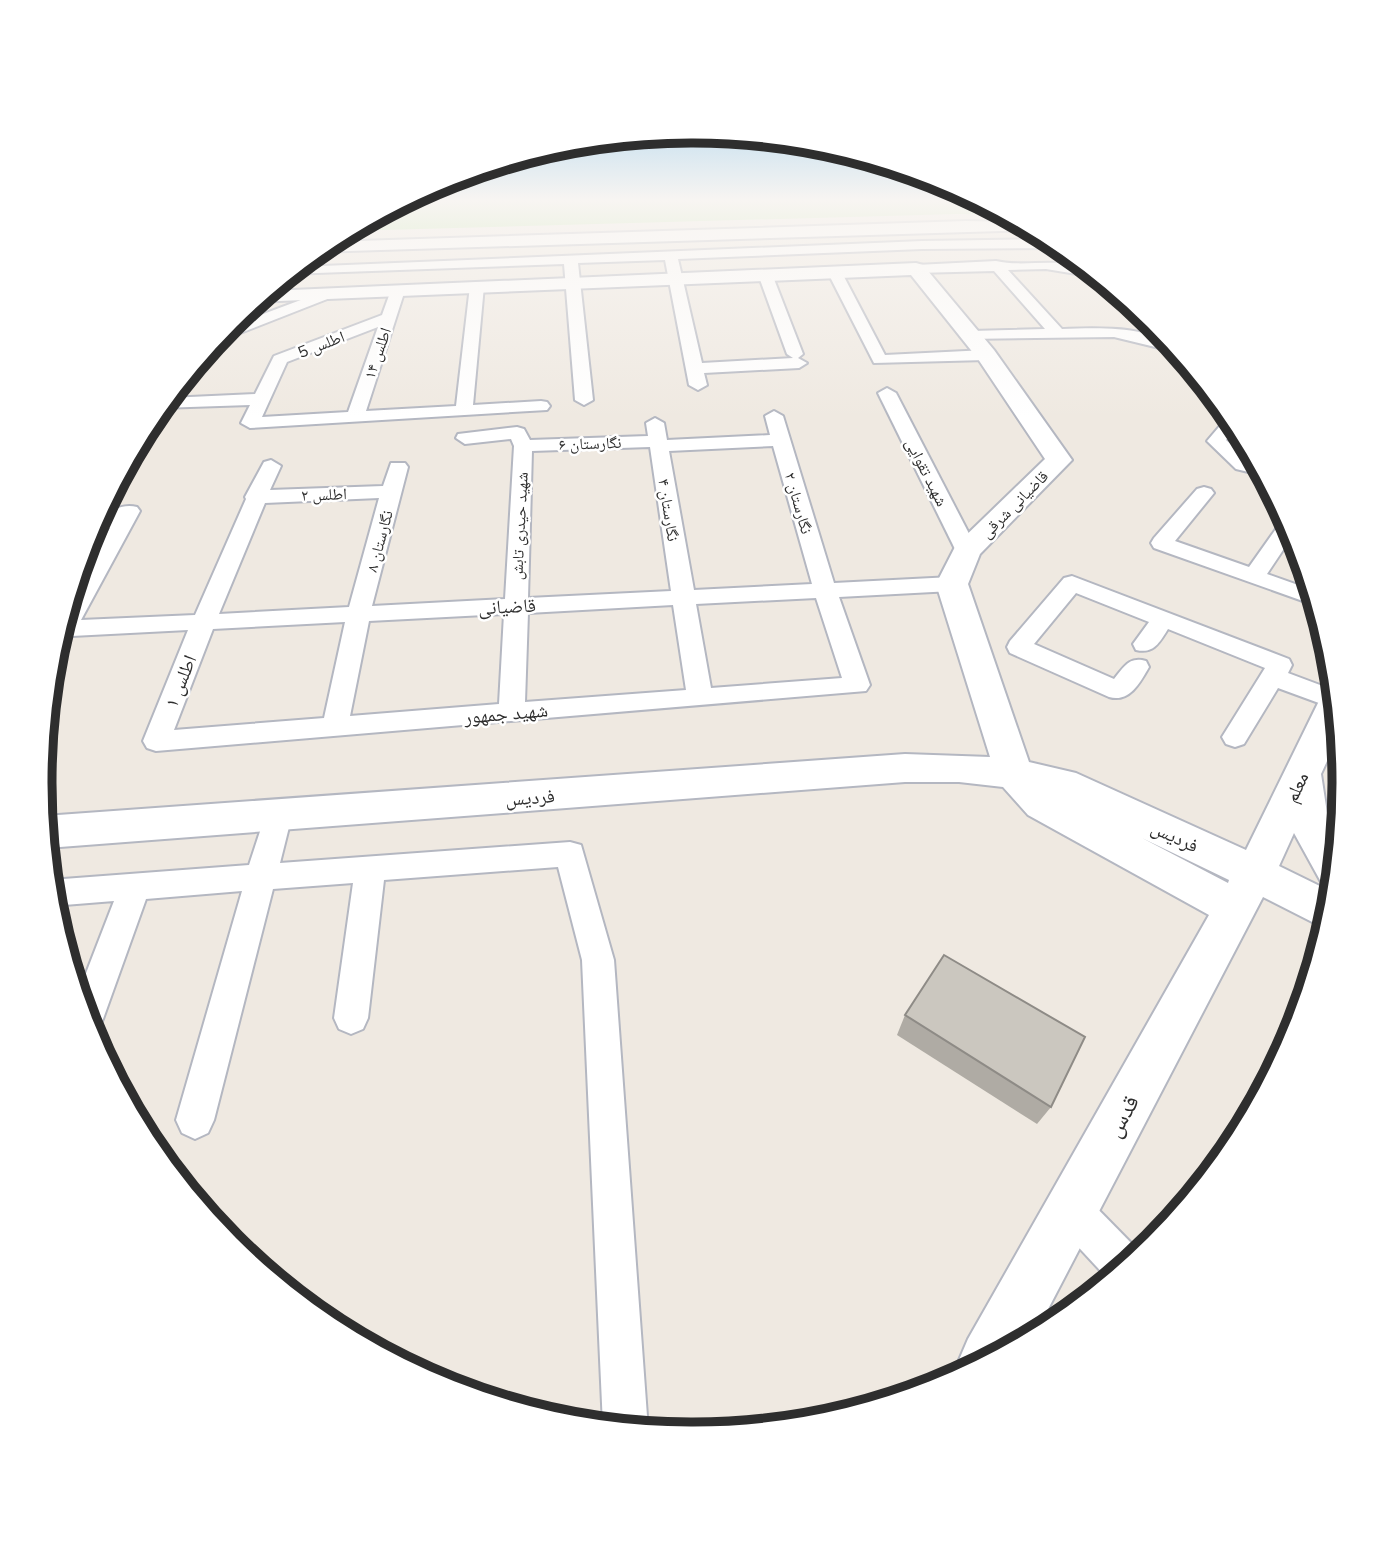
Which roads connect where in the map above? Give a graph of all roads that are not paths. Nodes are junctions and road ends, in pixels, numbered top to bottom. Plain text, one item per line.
1 (572, 272) edge
2 (675, 272) edge
3 (811, 272) edge
4 (836, 272) edge
5 (919, 272) edge
6 (1002, 272) edge
7 (765, 274) junction
8 (676, 277) junction
9 (573, 282) junction
10 (477, 286) junction
11 (398, 290) junction
12 (330, 293) junction
13 (277, 296) edge
14 (388, 318) junction
15 (244, 326) edge
16 (1058, 334) junction
17 (1158, 344) edge
18 (978, 346) junction
19 (694, 368) junction
20 (698, 385) dead end
21 (887, 393) dead end
22 (261, 399) junction
23 (584, 400) dead end
24 (177, 403) edge
25 (541, 406) dead end
26 (464, 411) junction
27 (774, 416) dead end
28 (355, 417) junction
29 (1226, 428) edge
30 (657, 437) junction
31 (465, 438) dead end
32 (781, 440) junction
33 (523, 446) junction
34 (271, 466) dead end
35 (398, 467) dead end
36 (1249, 467) edge
37 (392, 492) junction
38 (1204, 493) dead end
39 (256, 497) junction
40 (109, 521) edge
41 (1282, 534) edge
42 (967, 551) junction
43 (1254, 577) junction
44 (952, 584) junction
45 (825, 590) junction
46 (1304, 595) edge
47 (683, 597) junction
48 (78, 602) edge
49 (515, 606) junction
50 (359, 614) junction
51 (1163, 619) junction
52 (204, 621) junction
53 (71, 632) edge
54 (1145, 644) dead end
55 (1137, 667) dead end
56 (1272, 676) junction
57 (857, 685) joint
58 (1327, 697) edge
59 (700, 698) junction
60 (512, 713) junction
61 (1329, 718) edge
62 (335, 727) junction
63 (1235, 737) dead end
64 (156, 741) joint
65 (1014, 774) junction
66 (1302, 774) junction
67 (278, 815) junction
68 (55, 831) edge
69 (1328, 857) edge
70 (370, 869) junction
71 (260, 879) junction
72 (134, 888) junction
73 (1245, 891) junction
74 (62, 892) edge
75 (1320, 909) edge
76 (92, 1003) edge
77 (351, 1018) dead end
78 (195, 1120) dead end
79 (1071, 1210) junction
80 (1118, 1260) edge
81 (997, 1345) edge
82 (625, 1419) edge

1 - 9 street
2 - 8 street
3 - 7 street
4 - 18 street
5 - 18 street, قاضیانی شرقی
6 - 16 street
7 - 8 street
7 - 19 street
8 - 9 street
8 - 19 street
9 - 10 street
9 - 23 street
10 - 11 street
10 - 26 street
11 - 12 street
11 - 14 street, اطلس ۱۴
12 - 13 street
12 - 15 street
14 - 22 street, اطلس 5
14 - 28 street, اطلس ۱۴
16 - 17 street
16 - 18 street
18 - 42 street, قاضیانی شرقی
19 - 20 street
21 - 42 street, شهید تقوایی
22 - 24 street
22 - 28 street, اطلس 5
25 - 26 street
26 - 28 street
27 - 32 street, نگارستان ۲
29 - 36 street
30 - 32 street, نگارستان ۶
30 - 33 street, نگارستان ۶
30 - 47 street, نگارستان ۴
31 - 33 street
32 - 45 street, نگارستان ۲
33 - 49 street, شهید حیدری تابش
34 - 39 street
35 - 37 street, نگارستان ۸
37 - 39 street, اطلس ۲
37 - 50 street, نگارستان ۸
38 - 43 street
39 - 52 street
40 - 48 street
41 - 43 street
42 - 44 street, قاضیانی شرقی
43 - 46 street
44 - 45 street, قاضیانی
44 - 65 street
45 - 47 street, قاضیانی
45 - 57 street, نگارستان ۲
47 - 49 street, قاضیانی
47 - 59 street, نگارستان ۴
49 - 50 street, قاضیانی
49 - 60 street, شهید حیدری تابش
50 - 52 street, قاضیانی
50 - 62 street, نگارستان ۸
51 - 54 street
51 - 55 street
51 - 56 street
52 - 53 street, قاضیانی
52 - 64 street, اطلس ۱
56 - 58 street
56 - 63 street
57 - 59 street, شهید جمهور
59 - 60 street, شهید جمهور
60 - 62 street, شهید جمهور
61 - 66 street, معلم
62 - 64 street, شهید جمهور
65 - 67 street, فردیس
65 - 73 street, فردیس
66 - 69 street
66 - 73 street, معلم
67 - 68 street, فردیس
67 - 71 street
70 - 71 street
70 - 77 street
70 - 82 street
71 - 72 street
71 - 78 street
72 - 74 street
72 - 76 street
73 - 75 street, فردیس
73 - 79 street, قدس
79 - 80 street
79 - 81 street, قدس

